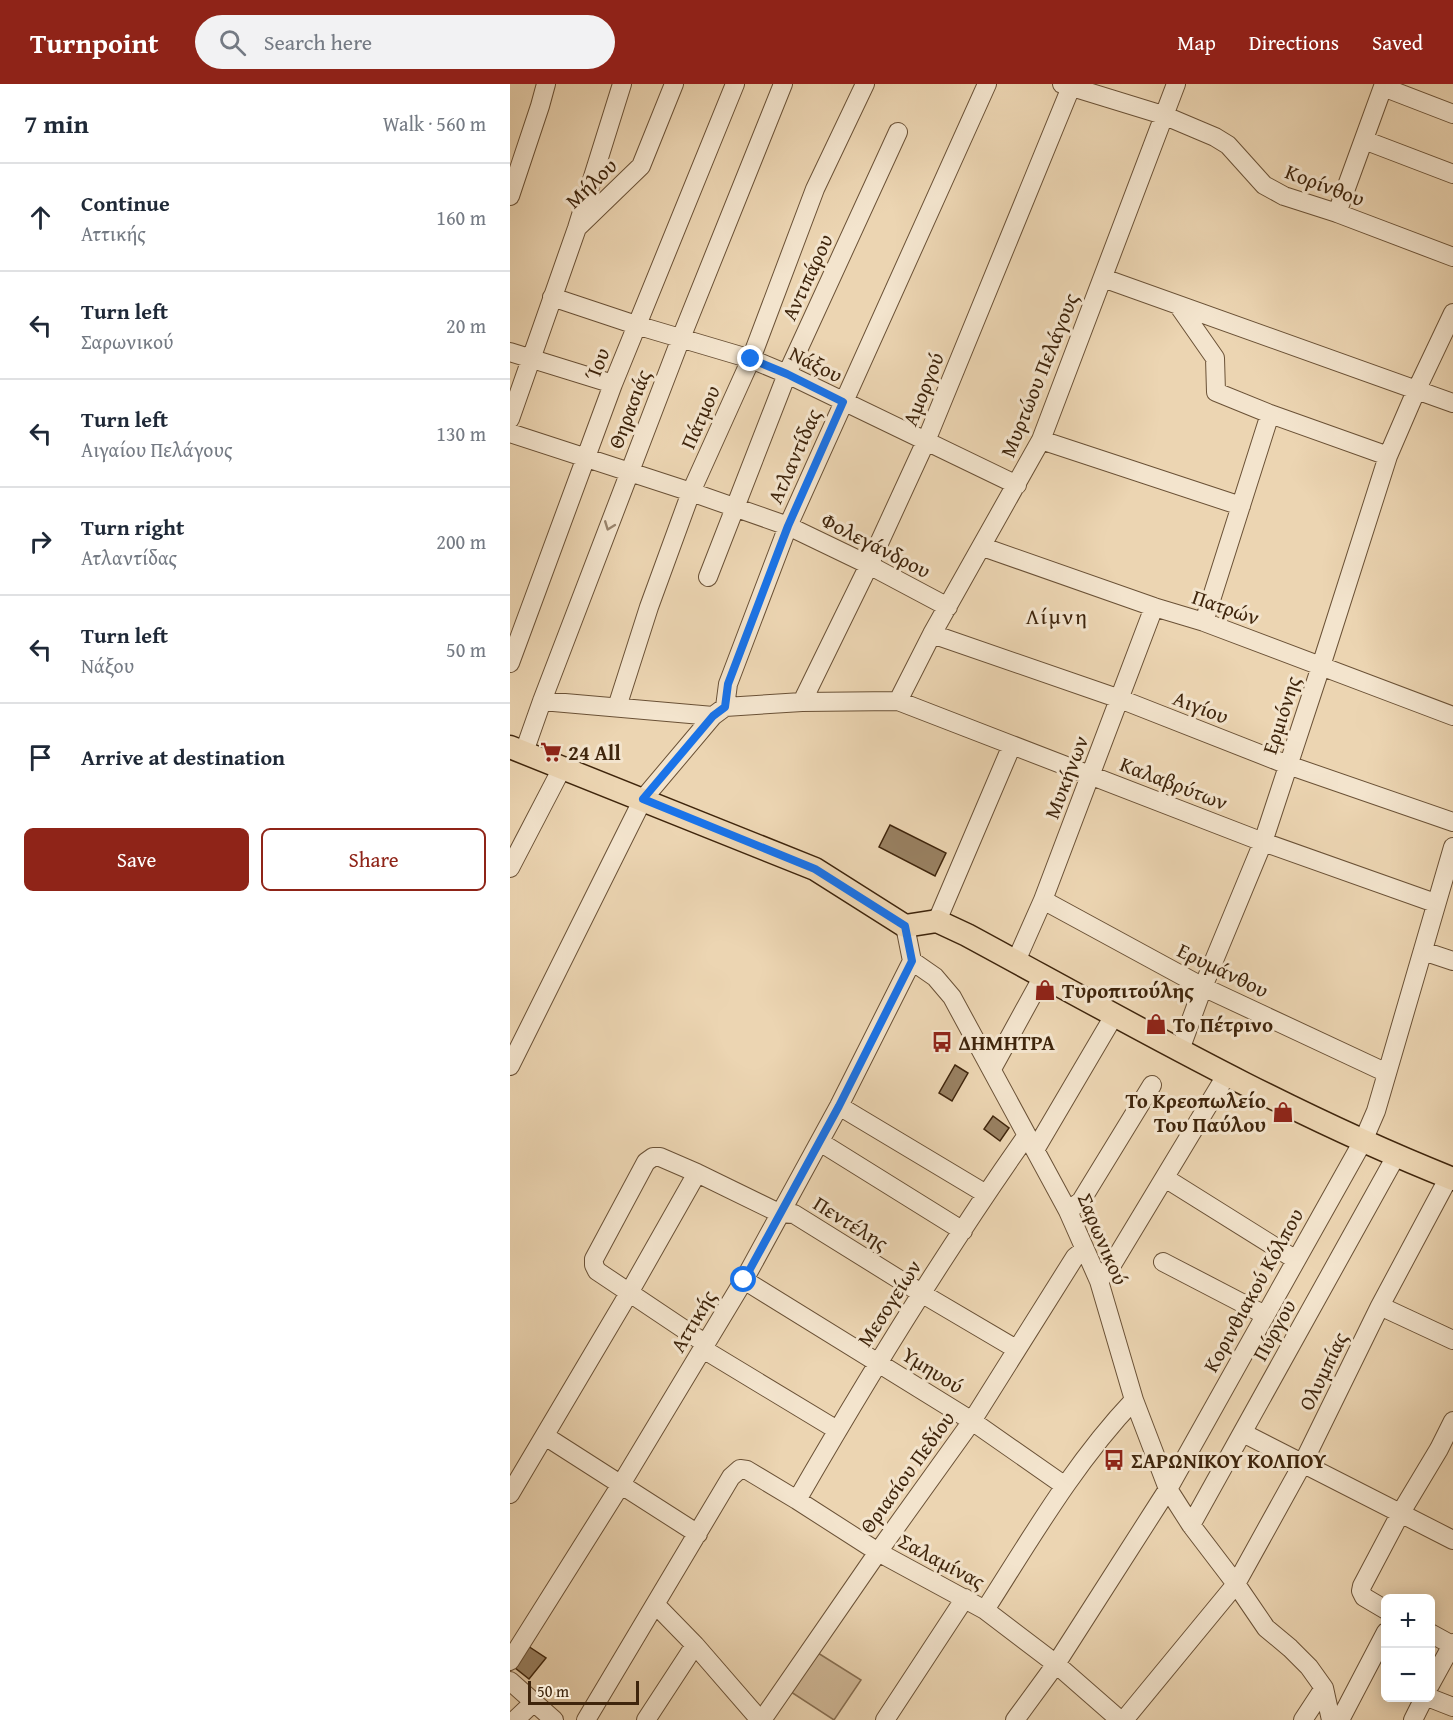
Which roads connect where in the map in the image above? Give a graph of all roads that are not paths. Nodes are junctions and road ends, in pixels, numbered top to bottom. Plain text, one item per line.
1 (546, 84) edge
2 (622, 84) edge
3 (674, 84) edge
4 (735, 84) edge
5 (783, 84) edge
6 (865, 84) edge
7 (987, 84) edge
8 (1176, 84) edge
9 (1066, 85) edge
10 (1383, 86) edge
11 (1453, 114) edge
12 (1163, 115) junction
13 (898, 132) dead end
14 (1364, 140) junction
15 (1453, 174) edge
16 (511, 188) edge
17 (1337, 213) junction
18 (577, 228) junction
19 (1453, 257) edge
20 (1103, 278) junction
21 (552, 297) junction
22 (1178, 304) junction
23 (1453, 313) edge
24 (636, 326) junction
25 (681, 338) junction
26 (510, 352) edge
27 (751, 359) junction
28 (531, 360) junction
29 (787, 374) junction
30 (613, 384) junction
31 (1416, 391) junction
32 (843, 402) junction
33 (1453, 403) edge
34 (1270, 414) junction
35 (510, 418) edge
36 (510, 433) edge
37 (1041, 440) junction
38 (926, 441) junction
39 (1388, 456) junction
40 (585, 458) junction
41 (630, 472) junction
42 (1017, 485) junction
43 (691, 492) junction
44 (1241, 506) junction
45 (734, 507) junction
46 (788, 526) junction
47 (983, 547) junction
48 (869, 565) junction
49 (708, 577) dead end
50 (948, 607) junction
51 (1154, 607) junction
52 (1204, 622) junction
53 (932, 634) junction
54 (510, 663) edge
55 (1322, 666) junction
56 (1120, 699) junction
57 (542, 701) junction
58 (898, 701) junction
59 (802, 702) junction
60 (617, 707) junction
61 (719, 711) junction
62 (1453, 716) edge
63 (1012, 745) junction
64 (517, 750) edge
65 (1288, 765) junction
66 (562, 768) junction
67 (1091, 775) junction
68 (643, 799) junction
69 (1453, 822) edge
70 (1263, 842) junction
71 (1453, 846) edge
72 (510, 868) edge
73 (1043, 900) junction
74 (1435, 903) junction
75 (937, 921) junction
76 (905, 926) junction
77 (1423, 951) junction
78 (912, 961) junction
79 (1016, 961) junction
80 (1453, 962) edge
81 (1043, 976) junction
82 (1203, 987) junction
83 (1115, 1014) junction
84 (1180, 1050) junction
85 (510, 1066) edge
86 (993, 1069) junction
87 (1387, 1073) junction
88 (1227, 1074) junction
89 (1152, 1085) dead end
90 (839, 1106) junction
91 (819, 1142) junction
92 (1031, 1142) junction
93 (1363, 1142) junction
94 (1396, 1156) junction
95 (697, 1173) junction
96 (1165, 1178) junction
97 (1451, 1178) edge
98 (986, 1194) junction
99 (1068, 1211) junction
100 (779, 1213) junction
101 (963, 1231) junction
102 (1084, 1249) junction
103 (1296, 1260) junction
104 (1163, 1262) dead end
105 (744, 1280) junction
106 (1099, 1281) junction
107 (630, 1293) junction
108 (921, 1293) junction
109 (1380, 1306) junction
110 (1265, 1315) junction
111 (1453, 1340) edge
112 (704, 1346) junction
113 (1016, 1349) junction
114 (878, 1362) junction
115 (1134, 1400) junction
116 (1453, 1420) edge
117 (972, 1421) junction
118 (837, 1430) junction
119 (1243, 1433) junction
120 (545, 1436) junction
121 (1302, 1463) junction
122 (620, 1486) junction
123 (1065, 1486) junction
124 (1168, 1489) junction
125 (510, 1494) edge
126 (797, 1500) junction
127 (1400, 1514) junction
128 (1191, 1525) junction
129 (699, 1534) junction
130 (1453, 1540) edge
131 (878, 1552) junction
132 (1236, 1584) junction
133 (965, 1598) junction
134 (656, 1605) junction
135 (1381, 1607) edge
136 (985, 1610) junction
137 (1435, 1635) edge
138 (1381, 1642) edge
139 (1453, 1644) edge
140 (695, 1645) junction
141 (510, 1661) edge
142 (1056, 1664) junction
143 (1435, 1678) edge
144 (510, 1681) edge
145 (1324, 1688) junction
146 (1435, 1700) edge
147 (534, 1702) junction
148 (1422, 1702) edge
149 (1453, 1707) edge
150 (515, 1720) edge
151 (554, 1720) edge
152 (586, 1720) edge
153 (646, 1720) edge
154 (761, 1720) edge
155 (885, 1720) edge
156 (1015, 1720) edge
157 (1122, 1720) edge
158 (1303, 1720) edge
159 (1331, 1720) edge
160 (1340, 1720) edge
161 (1413, 1720) edge

1 - 16 street
2 - 18 street
3 - 18 street, Μήλου
4 - 24 street, Ίου
5 - 25 street, Θηρασιάς
6 - 27 street, Πάτμου
7 - 32 street, Ατλαντίδας
8 - 12 street, Μυρτώου Πελάγους
9 - 12 street, Κορίνθου
9 - 38 street, Αμοργού
10 - 11 street
10 - 14 street
12 - 17 street, Κορίνθου
12 - 20 street, Μυρτώου Πελάγους
13 - 29 street, Αντιπάρου
14 - 15 street
14 - 17 street
17 - 19 street, Κορίνθου
18 - 21 street, Μήλου
20 - 22 street
20 - 37 street, Μυρτώου Πελάγους
21 - 24 street, Νάξου
21 - 28 street, Μήλου
22 - 31 street
22 - 34 street
23 - 31 street, Ερμιόνης
24 - 25 street, Νάξου
24 - 30 street, Ίου
25 - 27 street, Νάξου
25 - 41 street, Θηρασιάς
26 - 28 street
27 - 29 street, Νάξου
27 - 43 street, Πάτμου
28 - 30 street
28 - 35 street, Μήλου
29 - 32 street, Νάξου
29 - 45 street, Αντιπάρου
30 - 40 street, Ίου
31 - 33 street
31 - 39 street, Ερμιόνης
32 - 38 street, Νάξου
32 - 46 street, Ατλαντίδας
34 - 39 street
34 - 44 street
36 - 40 street, Φολεγάνδρου
37 - 42 street, Μυρτώου Πελάγους
37 - 44 street
38 - 42 street, Νάξου
38 - 48 street, Αμοργού
39 - 55 street, Ερμιόνης
40 - 41 street, Φολεγάνδρου
40 - 54 street, Ίου
41 - 43 street, Φολεγάνδρου
41 -> 57 street, Θηρασιάς
42 - 47 street, Μυρτώου Πελάγους
43 - 45 street, Φολεγάνδρου
43 - 60 street, Πάτμου
44 - 52 street
45 - 46 street, Φολεγάνδρου
45 - 49 street, Αντιπάρου
46 - 48 street, Φολεγάνδρου
46 - 61 street, Ατλαντίδας
47 - 50 street, Μυρτώου Πελάγους
47 - 51 street, Πατρών
48 - 50 street, Φολεγάνδρου
48 - 59 street, Αμοργού
50 - 53 street, Μυρτώου Πελάγους
51 - 52 street, Πατρών
51 - 56 street, Μυκήνων
52 - 55 street, Πατρών
53 - 56 street, Αιγίου
53 - 58 street, Μυρτώου Πελάγους
55 - 62 street, Πατρών
55 - 65 street, Ερμιόνης
56 - 65 street, Αιγίου
56 - 67 street, Μυκήνων
57 - 60 street
57 - 64 street, Θηρασιάς
58 - 59 street
58 - 63 street, Καλαβρύτων
59 - 61 street
60 - 61 street
61 - 68 street, Ατλαντίδας
63 - 67 street, Καλαβρύτων
63 - 75 street
64 - 66 main road
65 - 69 street, Αιγίου
65 - 70 street, Ερμιόνης
66 - 68 main road
66 - 72 street
67 - 70 street, Καλαβρύτων
67 - 73 street, Μυκήνων
68 - 76 main road
68 - 85 street, Ατλαντίδας
70 - 74 street, Καλαβρύτων
70 - 82 street, Ερμιόνης
71 - 74 street, Κορινθιακού Κόλπου
73 - 79 street, Μυκήνων
73 - 82 street, Ερυμάνθου
74 - 77 street, Κορινθιακού Κόλπου
75 - 76 main road
75 - 79 main road
76 - 78 street
77 - 80 street
77 - 87 street, Κορινθιακού Κόλπου
78 - 86 street, Σαρωνικού
78 - 90 street, Αττικής
79 - 81 main road
81 - 83 main road
81 - 86 street
82 - 84 street, Ερμιόνης
82 - 87 street, Ερυμάνθου
83 - 84 main road
83 - 92 street, Μεσογείων
84 - 88 main road
86 - 92 street, Σαρωνικού
87 - 93 street, Κορινθιακού Κόλπου
88 - 93 main road
88 - 96 street
89 - 99 street
90 - 91 street, Αττικής
90 - 98 street
91 - 100 street, Αττικής
91 - 101 street
92 - 98 street, Μεσογείων
92 - 99 street, Σαρωνικού
93 - 94 main road
93 - 103 street, Κορινθιακού Κόλπου
94 - 97 main road
94 - 119 street, Πύργου
95 - 100 street, Πεντέλης
95 - 107 street
95 - 107 street, Πεντέλης
96 - 103 street
96 - 106 street
97 - 109 street, Ολυμπίας
98 - 101 street, Μεσογείων
99 - 102 street, Σαρωνικού
100 - 105 street, Αττικής
100 - 108 street, Πεντέλης
101 - 108 street, Μεσογείων
102 - 106 street, Σαρωνικού
102 - 113 street, Θριασίου Πεδίου
103 - 110 street, Κορινθιακού Κόλπου
104 - 110 street
105 - 112 street, Αττικής
105 - 114 street, Υμηυού
106 - 115 street, Σαρωνικού
107 - 112 street
107 - 120 street
108 - 113 street, Πεντέλης
108 - 114 street, Μεσογείων
109 - 111 street
109 - 121 street, Ολυμπίας
110 - 124 street, Κορινθιακού Κόλπου
112 - 118 street
112 - 122 street, Αττικής
113 - 117 street, Θριασίου Πεδίου
114 - 117 street, Υμηυού
114 - 118 street, Μεσογείων
115 - 123 street
115 - 124 street, Σαρωνικού
116 - 127 street
117 - 123 street, Υμηυού
117 - 131 street, Θριασίου Πεδίου
118 - 126 street, Μεσογείων
119 - 121 street
119 - 128 street, Πύργου
120 - 122 street
120 - 125 street
121 - 127 street
121 - 132 street, Ολυμπίας
122 - 129 street
122 - 141 street, Αττικής
123 - 136 street
124 - 128 street, Σαρωνικού
124 - 142 street, Κορινθιακού Κόλπου
126 - 129 street, Σαλαμίνας
126 - 131 street, Σαλαμίνας
127 - 130 street
127 - 135 street
128 - 132 street, Σαρωνικού
129 - 134 street
131 - 133 street, Σαλαμίνας
131 - 154 street, Θριασίου Πεδίου
132 - 145 street, Σαρωνικού
132 - 157 street, Ολυμπίας
133 - 136 street, Σαλαμίνας
133 - 155 street
134 - 140 street
134 - 152 street
136 - 142 street, Σαλαμίνας
137 - 139 street
138 - 160 street
139 - 143 street
140 - 153 street
140 - 154 street
142 - 156 street, Κορινθιακού Κόλπου
142 - 157 street, Σαλαμίνας
144 - 147 street
145 - 158 street
145 - 159 street
146 - 149 street
147 - 150 street
147 - 151 street
148 - 161 street

